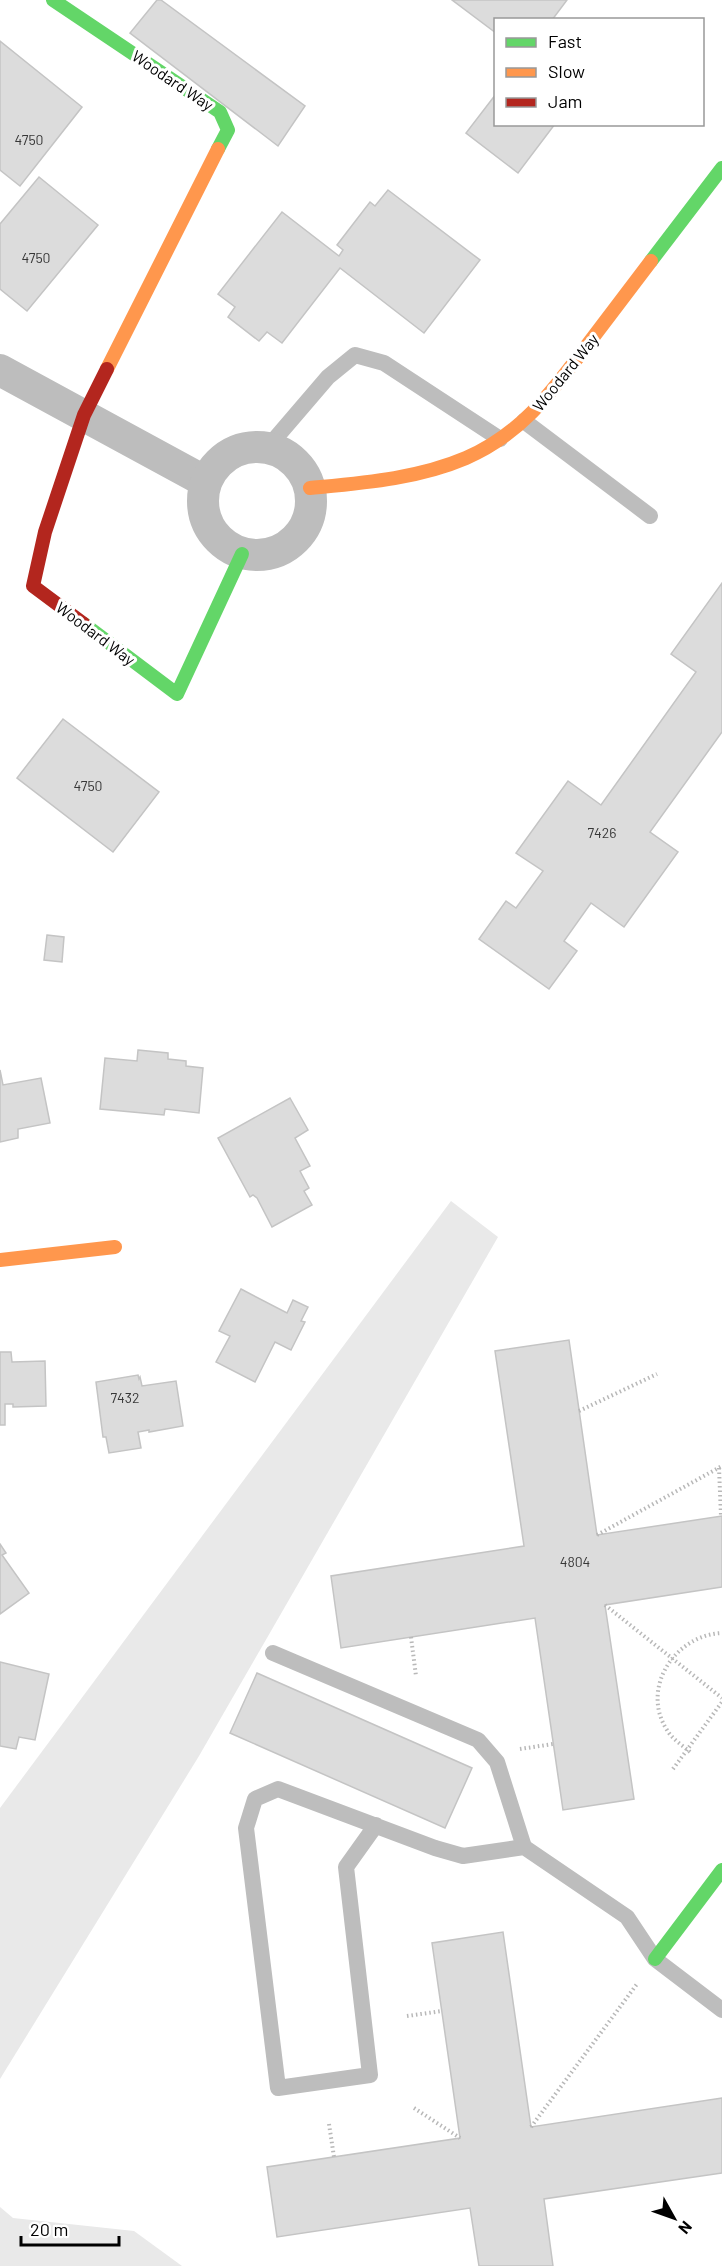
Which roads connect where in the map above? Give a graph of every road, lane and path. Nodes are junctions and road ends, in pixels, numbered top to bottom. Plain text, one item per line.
1 (53, 0) edge
2 (722, 168) edge
3 (0, 370) edge
4 (84, 415) junction
5 (524, 421) junction
6 (500, 439) junction
7 (268, 447) junction
8 (206, 482) junction
9 (310, 488) junction
10 (650, 516) dead end
11 (242, 554) junction
12 (115, 1247) dead end
13 (0, 1260) edge
14 (657, 1374) dead end
15 (579, 1411) dead end
16 (721, 1467) edge
17 (722, 1516) edge
18 (597, 1535) dead end
19 (605, 1605) dead end
20 (722, 1634) edge
21 (411, 1637) dead end
22 (273, 1653) dead end
23 (672, 1659) junction
24 (416, 1676) dead end
25 (722, 1700) edge
26 (553, 1744) dead end
27 (520, 1749) dead end
28 (689, 1751) junction
29 (673, 1768) dead end
30 (376, 1825) junction
31 (524, 1846) junction
32 (722, 1870) edge
33 (655, 1959) junction
34 (722, 2010) edge
35 (442, 2011) dead end
36 (407, 2016) dead end
37 (414, 2108) dead end
38 (329, 2124) dead end
39 (531, 2127) dead end
40 (460, 2138) dead end
41 (334, 2157) dead end

1 - 4 street, Woodard Way
2 - 5 street, Woodard Way
3 - 4 street
4 - 8 street
4 - 11 street, Woodard Way
5 - 6 street, Woodard Way
5 - 10 lane
6 - 7 lane
6 - 9 street, Woodard Way
7 - 8 street
7 - 9 street
8 - 11 street
9 - 11 street
12 - 13 street
14 - 15 path
16 - 17 path
16 - 18 path
19 - 23 path
20 - 23 path
21 - 24 path
22 - 31 lane
23 - 25 path
23 - 28 path
25 - 28 path
26 - 27 path
28 - 29 path
30 - 30 lane
30 - 31 lane
31 - 33 lane
32 - 33 street
33 - 34 lane
33 - 39 path
35 - 36 path
37 - 40 path
38 - 41 path

